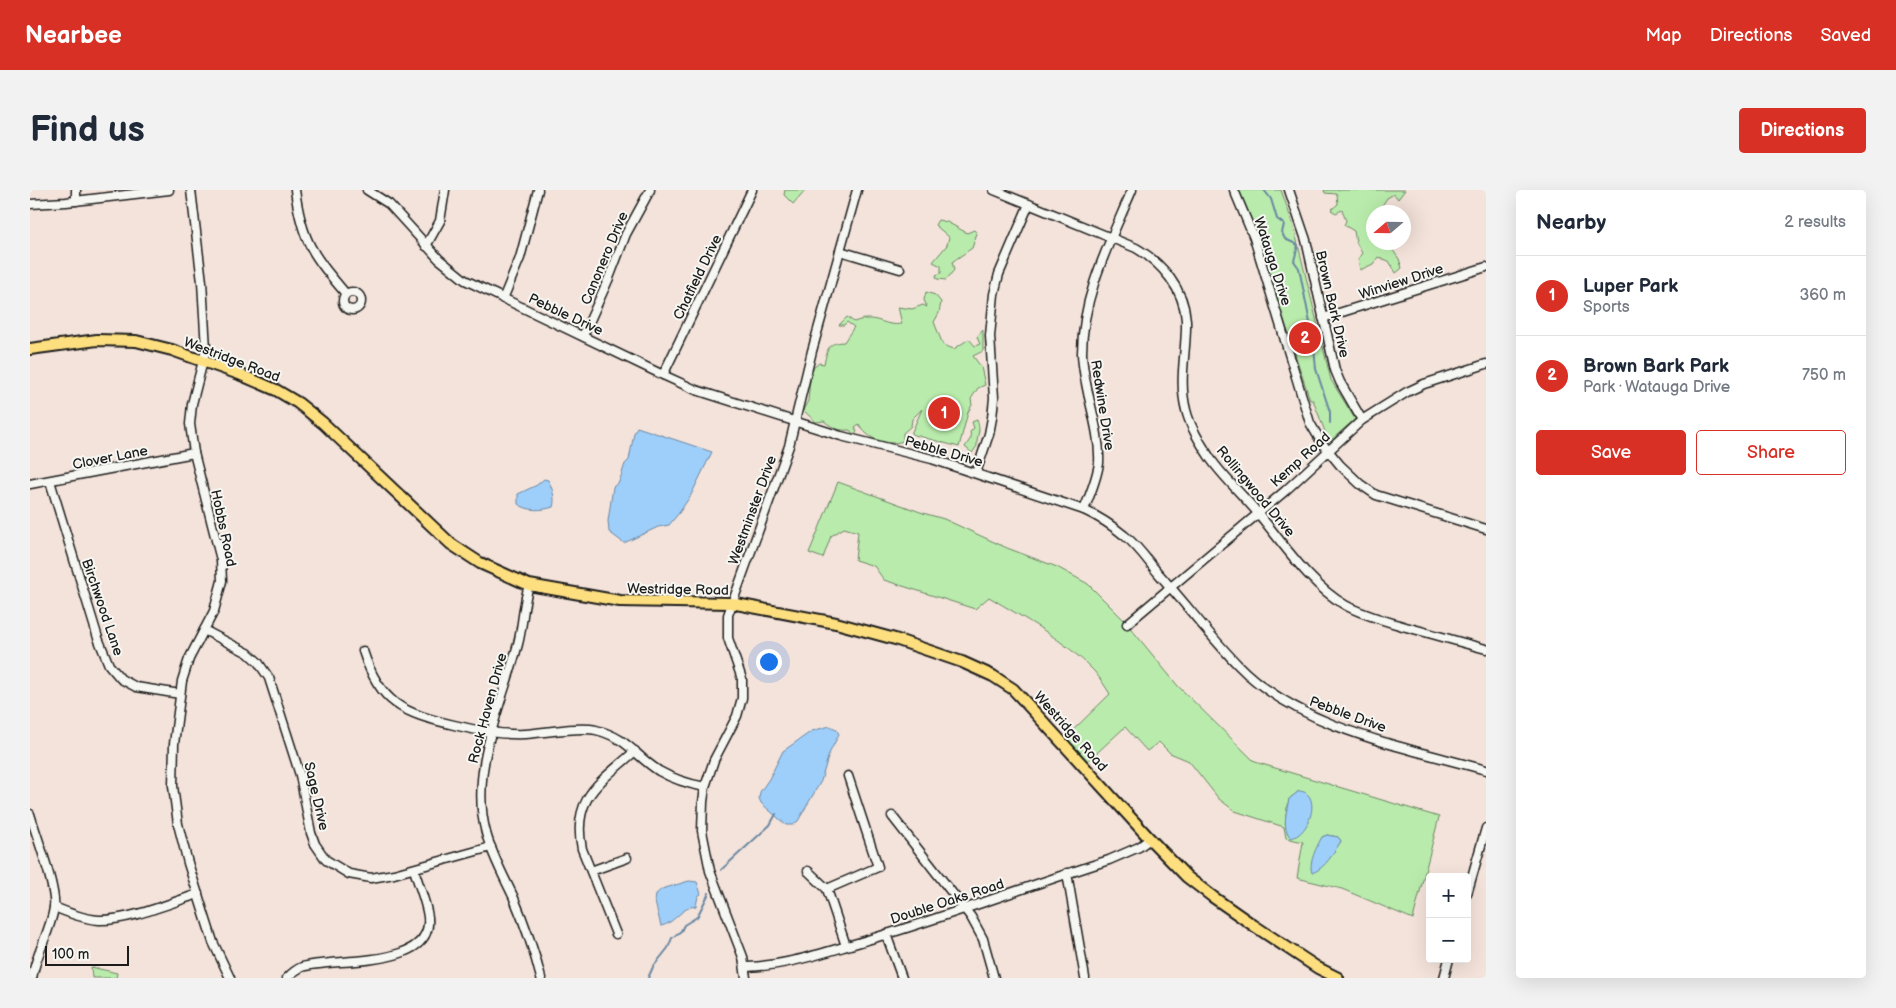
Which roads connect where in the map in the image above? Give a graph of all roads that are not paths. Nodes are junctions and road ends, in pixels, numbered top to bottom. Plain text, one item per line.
1 (76, 190) edge
2 (169, 190) edge
3 (191, 190) edge
4 (295, 190) edge
5 (367, 190) edge
6 (445, 190) edge
7 (538, 190) edge
8 (650, 190) edge
9 (752, 190) edge
10 (857, 190) edge
11 (994, 190) edge
12 (1132, 190) edge
13 (1234, 190) edge
14 (1289, 190) edge
15 (76, 201) junction
16 (30, 204) edge
17 (1029, 204) junction
18 (1112, 238) junction
19 (426, 246) junction
20 (840, 251) junction
21 (1486, 267) edge
22 (900, 269) dead end
23 (346, 294) dead end
24 (503, 298) junction
25 (1323, 318) junction
26 (583, 336) junction
27 (30, 349) edge
28 (204, 362) junction
29 (1486, 364) edge
30 (663, 375) junction
31 (1362, 420) junction
32 (795, 421) junction
33 (1327, 450) junction
34 (194, 453) junction
35 (976, 473) junction
36 (50, 481) junction
37 (30, 484) edge
38 (1084, 510) junction
39 (1258, 513) junction
40 (1486, 529) edge
41 (529, 585) junction
42 (1171, 588) junction
43 (731, 603) junction
44 (1128, 624) dead end
45 (204, 630) junction
46 (1486, 649) edge
47 (364, 651) dead end
48 (180, 694) junction
49 (491, 734) junction
50 (635, 751) junction
51 (1486, 770) edge
52 (848, 776) dead end
53 (705, 787) junction
54 (30, 814) edge
55 (892, 816) dead end
56 (1486, 828) edge
57 (1150, 839) junction
58 (491, 848) junction
59 (627, 858) dead end
60 (414, 869) junction
61 (808, 870) dead end
62 (591, 871) junction
63 (1067, 874) junction
64 (1471, 880) edge
65 (827, 889) junction
66 (198, 894) junction
67 (54, 907) junction
68 (964, 909) junction
69 (616, 934) dead end
70 (886, 934) junction
71 (846, 946) junction
72 (1448, 963) edge
73 (746, 967) junction
74 (32, 978) edge
75 (230, 978) edge
76 (287, 978) edge
77 (541, 978) edge
78 (746, 978) edge
79 (902, 978) edge
80 (994, 978) edge
81 (1085, 978) edge
82 (1338, 978) edge
83 (1444, 978) edge

1 - 15 street
2 - 15 street
3 - 28 street, Hobbs Road
4 - 23 street
5 - 19 street, Pebble Drive
6 - 19 street
7 - 24 street
8 - 26 street, Canonero Drive
9 - 30 street, Chatfield Drive
10 - 20 street, Westminster Drive
11 - 17 street, Rollingwood Drive
12 - 18 street, Redwine Drive
13 - 33 street, Watauga Drive
14 - 25 street, Brown Bark Drive
15 - 16 street
17 - 18 street, Rollingwood Drive
17 - 35 street
18 - 38 street, Redwine Drive
18 - 39 street, Rollingwood Drive
19 - 24 street, Pebble Drive
20 - 22 street
20 - 32 street, Westminster Drive
21 - 25 street, Winview Drive
24 - 26 street, Pebble Drive
25 - 31 street, Brown Bark Drive
26 - 30 street, Pebble Drive
27 - 28 main road, Westridge Road
28 - 34 street, Hobbs Road
28 - 41 main road, Westridge Road
29 - 31 street, Kemp Road
30 - 32 street, Pebble Drive
31 - 33 street, Kemp Road
32 - 35 street, Pebble Drive
32 - 43 street, Westminster Drive
33 - 39 street, Kemp Road
33 - 40 street, Watauga Drive
34 - 36 street, Clover Lane
34 - 45 street, Hobbs Road
35 - 38 street, Pebble Drive
36 - 37 street, Clover Lane
36 - 48 street, Birchwood Lane
38 - 42 street, Pebble Drive
39 - 42 street, Kemp Road
39 - 46 street, Rollingwood Drive
41 - 43 main road, Westridge Road
41 - 49 street, Rock Haven Drive
42 - 44 street, Kemp Road
42 - 51 street, Pebble Drive
43 - 53 street, Westminster Drive
43 - 57 main road, Westridge Road
45 - 48 street, Hobbs Road
45 - 60 street, Sage Drive
47 - 49 street
48 - 66 street, Hobbs Road
49 - 50 street
49 - 58 street, Rock Haven Drive
50 - 53 street
50 - 62 street
52 - 65 street
53 - 73 street, Westminster Drive
54 - 67 street
55 - 68 street
56 - 64 street
57 - 63 street, Double Oaks Road
57 - 82 main road, Westridge Road
58 - 60 street, Sage Drive
58 - 77 street, Rock Haven Drive
59 - 62 street
60 - 76 street
61 - 65 street
62 - 69 street
63 - 68 street, Double Oaks Road
63 - 81 street
65 - 71 street
66 - 67 street
66 - 75 street, Hobbs Road
67 - 74 street
68 - 70 street, Double Oaks Road
68 - 80 street
70 - 71 street, Double Oaks Road
70 - 79 street
71 - 73 street, Double Oaks Road
72 - 83 street
73 - 78 street, Westminster Drive

